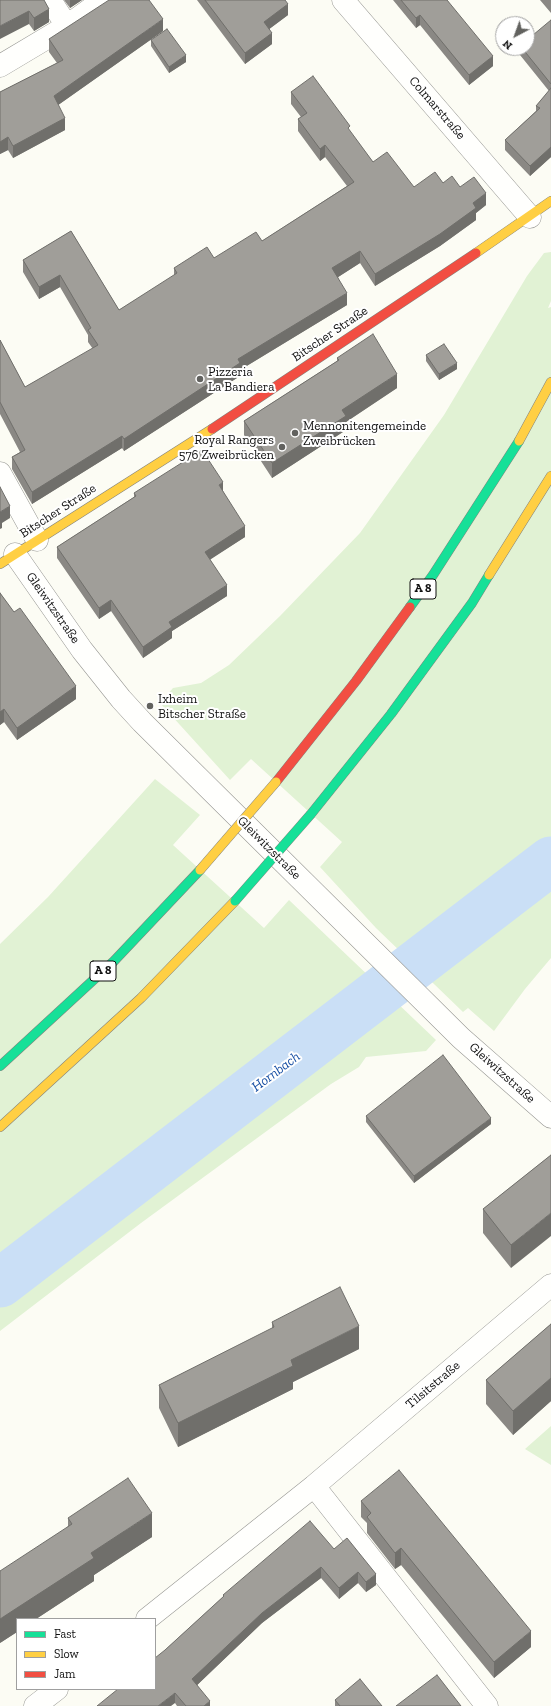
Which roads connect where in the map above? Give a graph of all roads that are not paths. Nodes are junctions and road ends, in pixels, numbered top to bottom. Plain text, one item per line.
1 (50, 0) edge
2 (103, 0) edge
3 (343, 0) edge
4 (68, 26) junction
5 (0, 66) edge
6 (551, 201) edge
7 (530, 217) junction
8 (551, 382) edge
9 (0, 473) edge
10 (551, 476) edge
11 (551, 492) edge
12 (534, 505) junction
13 (37, 540) junction
14 (8, 559) edge
15 (0, 1066) edge
16 (551, 1117) edge
17 (0, 1127) edge
18 (551, 1284) edge
19 (314, 1486) junction
20 (148, 1618) edge
21 (56, 1690) edge
22 (35, 1706) edge
23 (487, 1706) edge

1 - 4 street
2 - 4 street
3 - 7 street, Colmarstraße
4 - 5 street
6 - 7 main road, Bitscher Straße
7 - 13 main road, Bitscher Straße
8 - 15 main road, A 8, bridge
9 - 13 street
10 - 12 main road
11 - 12 main road
12 - 17 main road, bridge
13 - 14 main road, Bitscher Straße
14 - 16 street, Gleiwitzstraße
18 - 19 street, Tilsitstraße
19 - 20 street, Tilsitstraße
19 - 23 street
21 - 22 street

